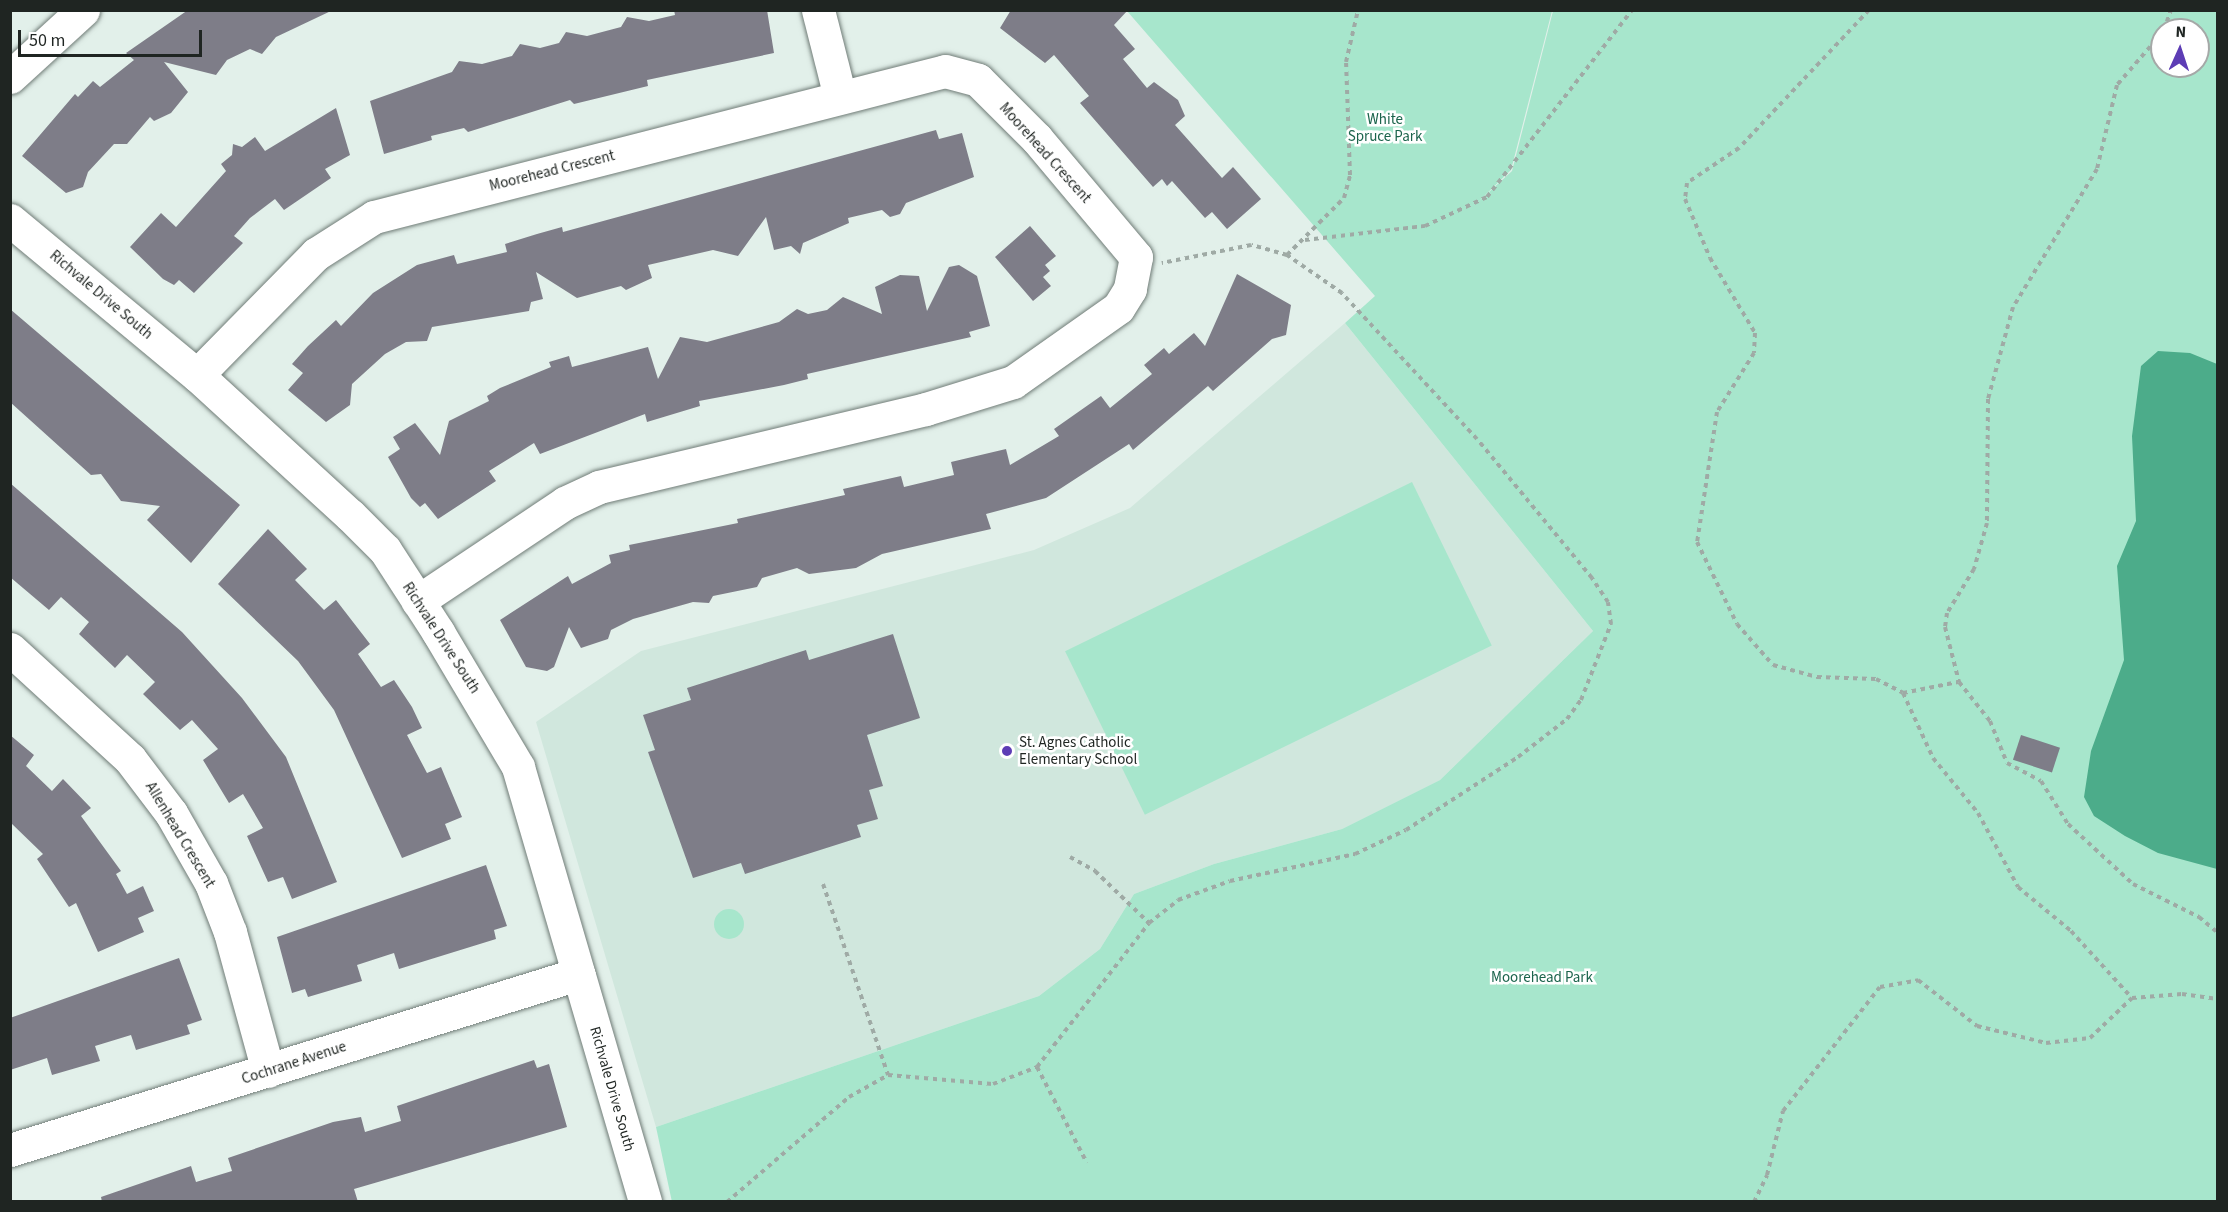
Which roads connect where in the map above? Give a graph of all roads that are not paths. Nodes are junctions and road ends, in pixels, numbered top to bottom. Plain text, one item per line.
1 (82, 10) edge
2 (818, 10) edge
3 (10, 77) edge
4 (840, 97) junction
5 (10, 220) edge
6 (197, 375) junction
7 (418, 601) junction
8 (10, 649) edge
9 (578, 974) junction
10 (268, 1071) junction
11 (10, 1150) edge
12 (645, 1202) edge

1 - 3 street
2 - 4 street
4 - 6 street, Moorehead Crescent
4 - 7 street, Moorehead Crescent
5 - 6 street, Richvale Drive South
6 - 7 street, Richvale Drive South
7 - 9 street, Richvale Drive South
8 - 10 street, Allenhead Crescent
9 - 10 street, Cochrane Avenue
9 - 12 street, Richvale Drive South
10 - 11 street, Cochrane Avenue

